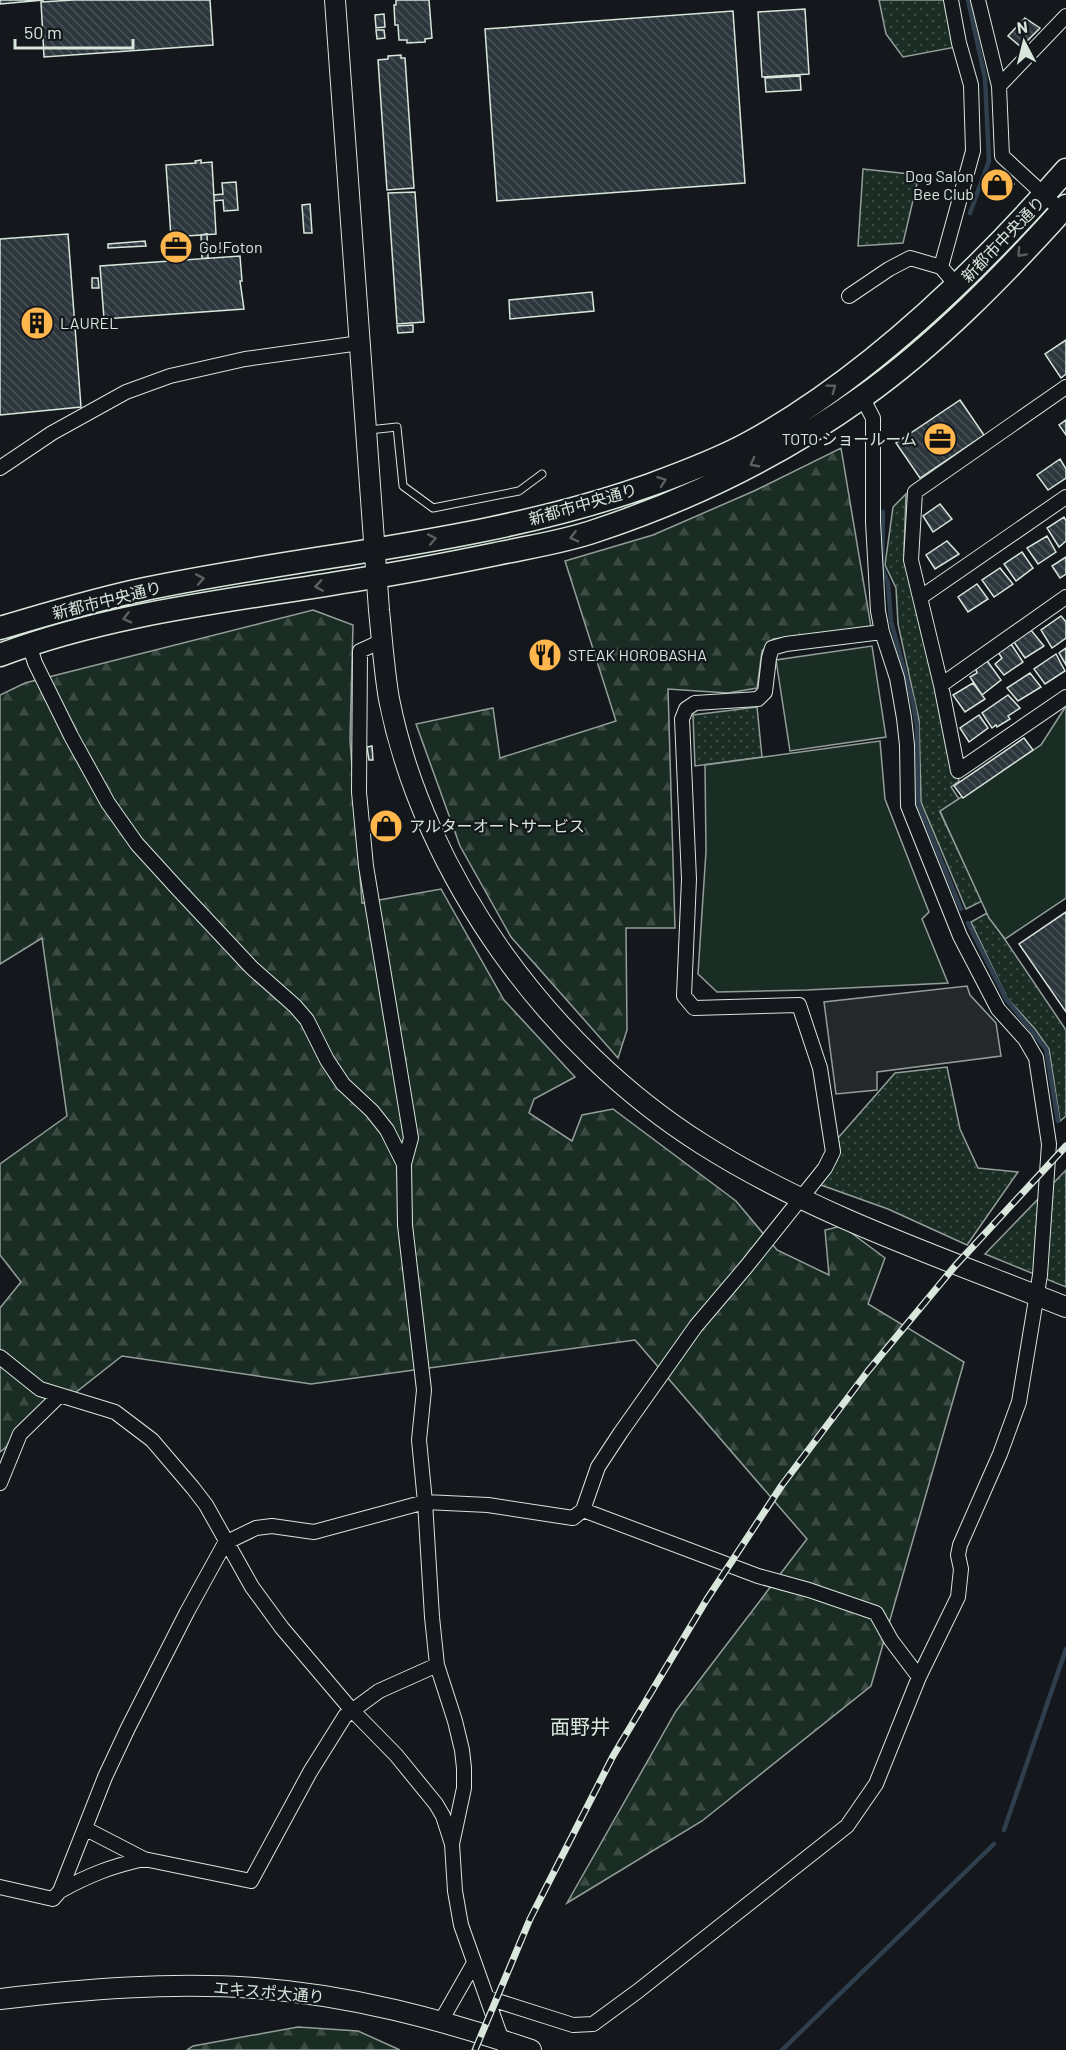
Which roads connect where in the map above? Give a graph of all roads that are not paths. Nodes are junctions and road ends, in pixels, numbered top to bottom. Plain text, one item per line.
1 (336, 0) edge
2 (951, 0) edge
3 (978, 0) edge
4 (1066, 16) edge
5 (999, 86) junction
6 (1066, 170) edge
7 (1045, 195) junction
8 (1065, 211) edge
9 (941, 267) junction
10 (957, 286) junction
11 (849, 296) dead end
12 (360, 343) junction
13 (1066, 387) edge
14 (862, 397) junction
15 (366, 430) junction
16 (0, 468) edge
17 (542, 474) dead end
18 (1066, 497) edge
19 (375, 550) junction
20 (377, 577) junction
21 (921, 597) junction
22 (1066, 597) edge
23 (0, 628) edge
24 (882, 632) junction
25 (382, 641) junction
26 (29, 644) junction
27 (0, 655) edge
28 (941, 685) junction
29 (1066, 697) edge
30 (404, 1164) junction
31 (801, 1198) junction
32 (1037, 1296) junction
33 (1066, 1307) edge
34 (0, 1357) edge
35 (60, 1395) junction
36 (0, 1483) edge
37 (425, 1502) junction
38 (583, 1510) junction
39 (225, 1543) junction
40 (437, 1665) junction
41 (919, 1677) junction
42 (352, 1710) junction
43 (86, 1829) junction
44 (452, 1844) junction
45 (144, 1859) junction
46 (0, 1887) edge
47 (60, 1891) junction
48 (474, 1963) junction
49 (488, 1998) junction
50 (0, 1999) edge
51 (441, 2021) junction
52 (504, 2045) edge
53 (531, 2050) edge

1 - 12 street
2 - 9 street
3 - 5 street
4 - 5 street
5 - 7 street
6 - 7 main road, 新都市中央通り
7 - 8 street
7 - 10 main road, 新都市中央通り
8 -> 14 main road, 新都市中央通り
9 - 10 street
9 - 11 street
19 -> 10 main road, 新都市中央通り
12 - 15 street
12 - 16 street
13 - 21 street
14 -> 20 main road, 新都市中央通り
14 - 24 street
15 - 17 lane
15 - 19 street
18 - 21 street
19 - 20 street
23 -> 19 main road, 新都市中央通り
20 - 25 street
20 -> 26 main road, 新都市中央通り
21 - 28 street
22 - 28 street
24 - 31 street
24 - 32 street
25 - 30 street
25 - 31 street
26 - 27 main road, 新都市中央通り
26 - 30 street
28 - 29 street
30 - 37 street
31 - 32 street
31 - 38 street
32 - 33 street
32 - 41 street
34 - 35 street
35 - 36 street
35 - 39 street
37 - 38 street
37 - 39 street
37 - 40 street
38 - 41 street
39 - 42 street
39 - 43 street
40 - 42 street
40 - 44 street
41 - 49 street
42 - 44 street
42 - 45 street
43 - 45 street
43 - 47 street
44 - 48 street
45 - 47 street
46 - 47 street
48 - 49 street
48 - 51 street
49 - 52 street
50 - 51 street, エキスポ大通り
51 - 52 street, エキスポ大通り
52 - 53 street, エキスポ大通り

